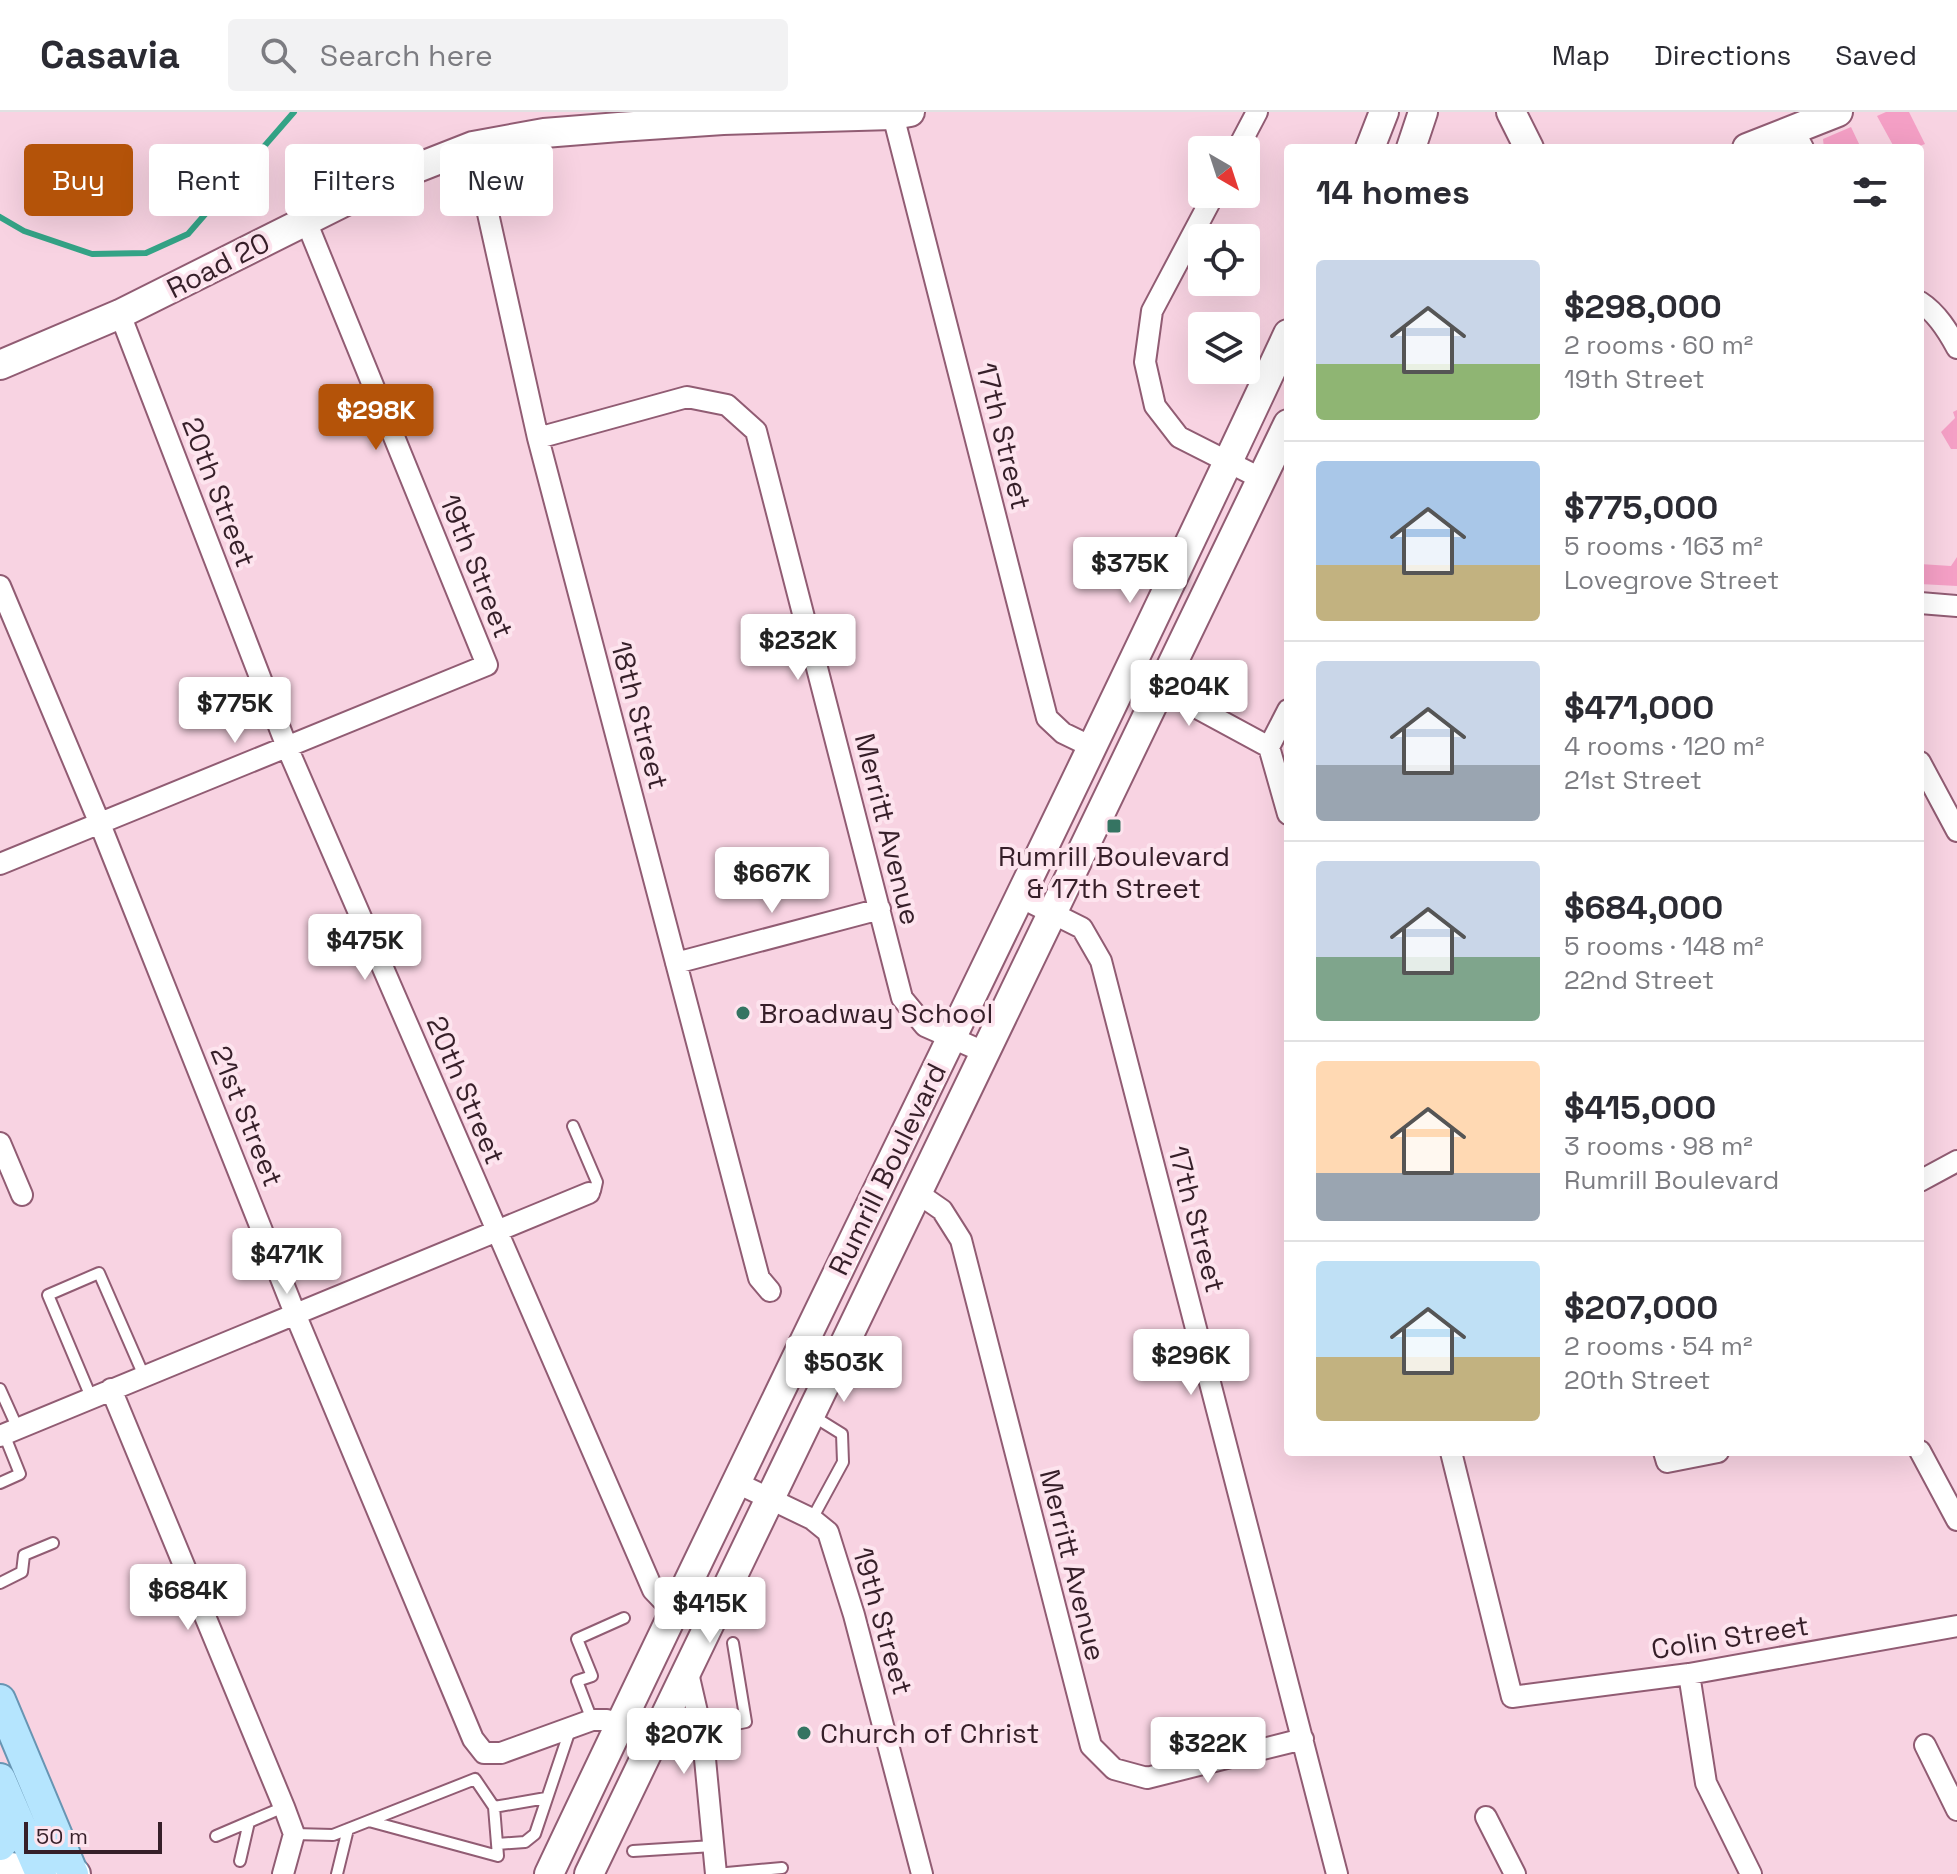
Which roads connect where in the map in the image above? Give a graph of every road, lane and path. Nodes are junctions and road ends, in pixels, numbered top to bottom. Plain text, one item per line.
1 (1257, 112) edge
2 (1384, 112) edge
3 (1423, 112) edge
4 (1511, 112) edge
5 (1838, 112) edge
6 (902, 114) edge
7 (721, 116) edge
8 (1244, 136) edge
9 (1798, 139) edge
10 (484, 144) edge
11 (1372, 144) edge
12 (1412, 144) edge
13 (1527, 144) edge
14 (1770, 144) edge
15 (440, 159) edge
16 (1207, 208) edge
17 (489, 216) edge
18 (306, 221) junction
19 (1924, 305) edge
20 (120, 314) junction
21 (1284, 343) edge
22 (1957, 348) edge
23 (0, 365) edge
24 (1284, 432) edge
25 (538, 438) junction
26 (1229, 461) junction
27 (1262, 479) junction
28 (0, 586) edge
29 (1924, 603) edge
30 (1957, 606) edge
31 (1126, 673) junction
32 (1160, 688) junction
33 (1284, 718) edge
34 (287, 747) junction
35 (1092, 747) junction
36 (1269, 747) junction
37 (1924, 769) edge
38 (1284, 800) edge
39 (100, 824) junction
40 (1957, 831) edge
41 (0, 864) edge
42 (1020, 897) junction
43 (880, 909) junction
44 (1053, 911) junction
45 (676, 963) junction
46 (950, 1037) junction
47 (984, 1052) junction
48 (573, 1126) dead end
49 (0, 1143) edge
50 (1957, 1161) edge
51 (1924, 1179) edge
52 (589, 1193) joint
53 (919, 1194) junction
54 (22, 1195) dead end
55 (496, 1231) junction
56 (770, 1291) dead end
57 (296, 1316) junction
58 (144, 1376) junction
59 (0, 1389) edge
60 (111, 1389) junction
61 (91, 1397) junction
62 (810, 1414) junction
63 (7, 1433) edge
64 (1452, 1456) edge
65 (1665, 1456) edge
66 (1698, 1456) edge
67 (1923, 1456) edge
68 (735, 1482) junction
69 (0, 1483) edge
70 (769, 1497) junction
71 (812, 1519) junction
72 (1957, 1520) edge
73 (53, 1543) dead end
74 (0, 1583) edge
75 (673, 1611) junction
76 (624, 1618) dead end
77 (1957, 1626) edge
78 (733, 1643) dead end
79 (688, 1673) junction
80 (1689, 1674) junction
81 (0, 1700) edge
82 (671, 1706) junction
83 (592, 1720) junction
84 (620, 1725) junction
85 (570, 1728) junction
86 (701, 1731) junction
87 (1303, 1739) junction
88 (1925, 1745) dead end
89 (0, 1779) edge
90 (546, 1798) junction
91 (12, 1807) junction
92 (284, 1807) junction
93 (494, 1807) junction
94 (1957, 1810) edge
95 (1486, 1817) dead end
96 (369, 1821) junction
97 (249, 1822) junction
98 (348, 1829) junction
99 (294, 1834) junction
100 (216, 1836) dead end
101 (497, 1844) junction
102 (0, 1845) edge
103 (713, 1846) junction
104 (633, 1851) dead end
105 (240, 1861) dead end
106 (0, 1866) edge
107 (782, 1868) dead end
108 (40, 1872) edge
109 (74, 1874) edge
110 (283, 1874) edge
111 (337, 1874) edge
112 (549, 1874) edge
113 (589, 1874) edge
114 (716, 1874) edge
115 (922, 1874) edge
116 (1337, 1874) edge
117 (1515, 1874) edge
118 (1751, 1874) edge

1 - 8 street
2 - 11 main road
3 - 12 main road
4 - 13 main road
5 - 9 main road
6 - 7 main road, Road 20
6 - 35 street, 17th Street
7 - 10 main road, Road 20
9 - 14 main road
15 - 18 main road, Road 20
16 - 26 street
17 - 25 street, 18th Street
18 - 20 main road, Road 20
18 - 34 street, 19th Street
19 - 22 street
20 - 23 main road, Road 20
20 - 34 street, 20th Street
21 - 26 main road, Rumrill Boulevard
24 - 27 main road, Rumrill Boulevard
25 - 43 street, Merritt Avenue
25 - 45 street, 18th Street
26 - 27 street
26 - 31 main road, Rumrill Boulevard
27 - 32 main road, Rumrill Boulevard
28 - 39 street, 21st Street
29 - 30 street
31 - 32 street
31 - 35 main road, Rumrill Boulevard
32 - 36 street
32 - 44 main road, Rumrill Boulevard
33 - 36 street
34 - 39 street
34 - 55 street, 20th Street
35 - 42 main road, Rumrill Boulevard
36 - 38 street
37 - 40 street
39 - 41 street
39 - 57 street, 21st Street
42 - 44 street, 17th Street
42 - 46 main road, Rumrill Boulevard
43 - 45 street
43 - 46 street, Merritt Avenue
44 - 47 main road, Rumrill Boulevard
44 - 87 street, 17th Street
45 - 56 street, 18th Street
46 - 47 street, Merritt Avenue
46 - 68 main road, Rumrill Boulevard
47 - 53 main road, Rumrill Boulevard
48 - 52 lane
49 - 54 street
50 - 51 street
52 - 55 street
53 - 62 main road, Rumrill Boulevard
53 - 87 street, Merritt Avenue
55 - 57 street
55 - 75 street, 20th Street
57 - 58 street
57 - 85 street, 21st Street
58 - 60 street
58 - 61 lane
59 - 63 lane
60 - 61 street
60 - 92 street
61 - 63 street
62 - 70 main road, Rumrill Boulevard
62 - 71 lane
63 - 69 lane
64 - 80 street, Colin Street
65 - 66 street
67 - 72 street
68 - 70 street, 19th Street
68 - 75 main road, Rumrill Boulevard
70 - 71 street, 19th Street
70 - 79 main road, Rumrill Boulevard
71 - 115 street, 19th Street
73 - 74 lane
75 - 82 main road
75 - 84 main road, Rumrill Boulevard
76 - 83 lane
77 - 80 street, Colin Street
78 - 86 lane
79 - 82 main road, Rumrill Boulevard
79 - 86 street
80 - 118 street
81 - 109 main road
82 - 113 main road, Rumrill Boulevard
83 - 84 street
83 - 85 street
84 - 112 main road, Rumrill Boulevard
85 - 90 lane
86 - 103 street
87 - 116 street, 17th Street
88 - 94 street
89 - 91 main road
90 - 93 lane
90 - 101 lane
91 - 102 main road
91 - 108 main road
92 - 97 lane
92 - 99 street
93 - 96 lane
93 - 101 lane
95 - 117 street
96 - 98 lane
96 - 101 lane
97 - 100 lane
97 - 105 lane
98 - 99 lane
98 - 111 lane
99 - 110 street
103 - 104 lane
103 - 114 street
106 - 108 main road
107 - 114 lane
108 - 109 main road

